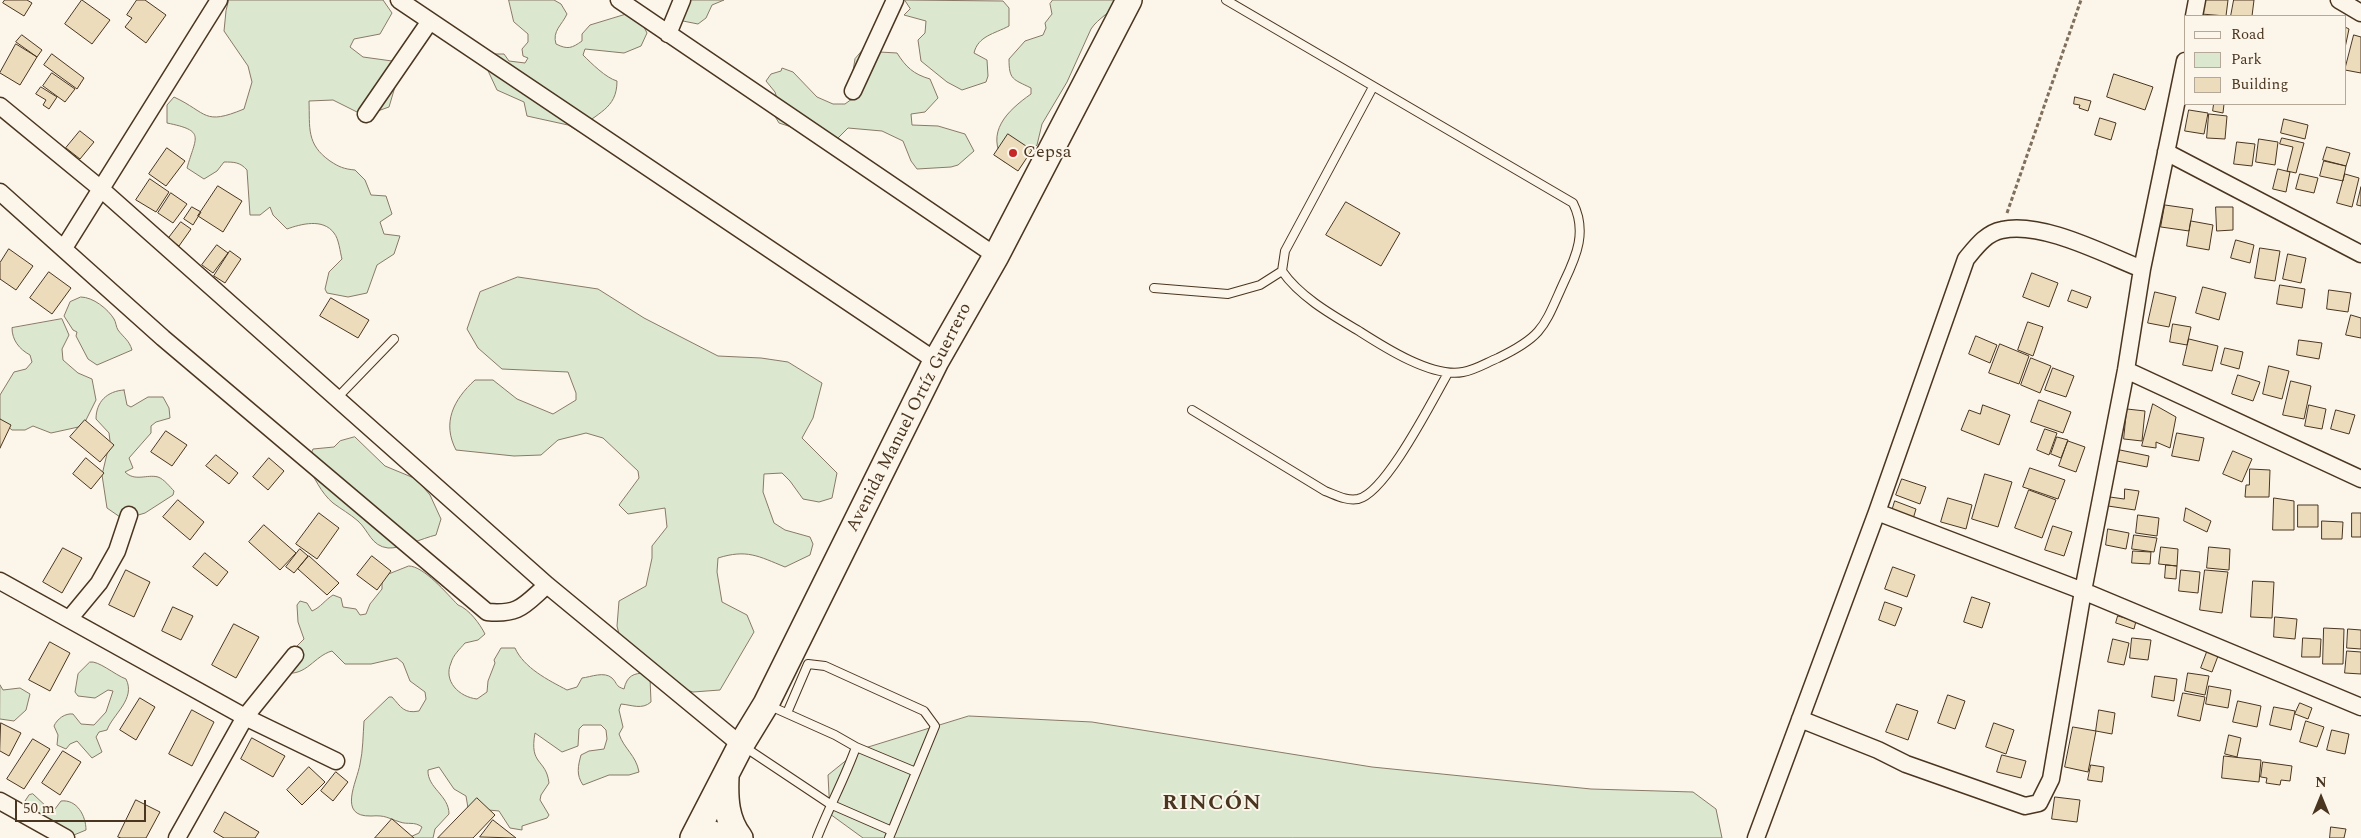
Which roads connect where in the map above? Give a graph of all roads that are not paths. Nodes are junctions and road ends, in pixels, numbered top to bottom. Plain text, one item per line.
1 (219, 0) edge
2 (399, 0) edge
3 (619, 0) edge
4 (682, 0) edge
5 (895, 0) edge
6 (1129, 0) edge
7 (1226, 0) edge
8 (2197, 0) edge
9 (2340, 0) edge
10 (2361, 13) edge
11 (2194, 15) edge
12 (430, 21) junction
13 (668, 34) junction
14 (2184, 65) edge
15 (1373, 87) junction
16 (853, 91) dead end
17 (0, 106) edge
18 (366, 114) dead end
19 (2166, 152) junction
20 (101, 189) junction
21 (0, 192) edge
22 (64, 248) junction
23 (2361, 254) edge
24 (996, 256) junction
25 (2142, 269) junction
26 (1282, 271) junction
27 (1154, 288) dead end
28 (394, 339) dead end
29 (936, 361) junction
30 (2126, 370) junction
31 (1448, 373) junction
32 (337, 398) junction
33 (1192, 410) dead end
34 (2361, 479) edge
35 (1877, 512) junction
36 (129, 515) dead end
37 (0, 581) edge
38 (547, 585) junction
39 (2083, 591) junction
40 (70, 618) junction
41 (295, 655) dead end
42 (2361, 707) edge
43 (777, 708) junction
44 (245, 717) junction
45 (1800, 719) junction
46 (741, 745) junction
47 (856, 747) junction
48 (336, 761) dead end
49 (916, 772) junction
50 (726, 776) junction
51 (0, 802) edge
52 (830, 804) junction
53 (696, 833) edge
54 (890, 834) edge
55 (66, 838) edge
56 (177, 838) edge
57 (732, 838) edge
58 (740, 838) edge
59 (816, 838) edge
60 (1756, 838) edge

1 - 20 street
2 - 12 street
3 - 13 street
4 - 13 street
5 - 16 street
6 - 24 main road, Avenida Manuel Ortíz Guerrero
7 - 15 lane
8 - 11 street
9 - 10 street
12 - 18 street
12 - 29 street
13 - 24 street
14 - 19 street
15 - 26 lane
15 - 31 lane
17 - 20 street
19 - 23 street
19 - 25 street
20 - 22 street
20 - 32 street
21 - 22 street
22 - 38 street
24 - 29 main road, Avenida Manuel Ortíz Guerrero
25 - 30 street
25 - 35 street
26 - 27 lane
26 - 31 lane
28 - 32 lane
29 - 43 main road, Avenida Manuel Ortíz Guerrero
30 - 34 street
30 - 39 street
31 - 33 lane
32 - 38 street
35 - 39 street
35 - 45 street
36 - 40 street
37 - 40 street
38 - 46 street
39 - 42 street
39 - 45 street
40 - 44 street
41 - 44 street
43 - 46 main road, Avenida Manuel Ortíz Guerrero
43 - 47 lane
43 - 49 lane
44 - 48 street
44 - 56 street
45 - 60 street
46 - 50 main road, Avenida Manuel Ortíz Guerrero
46 - 52 lane
47 - 49 lane
47 - 52 lane
49 - 54 lane
50 - 53 main road, Avenida Manuel Ortíz Guerrero
50 - 58 main road
51 - 55 street
52 - 54 lane
52 - 59 lane
53 - 57 main road

